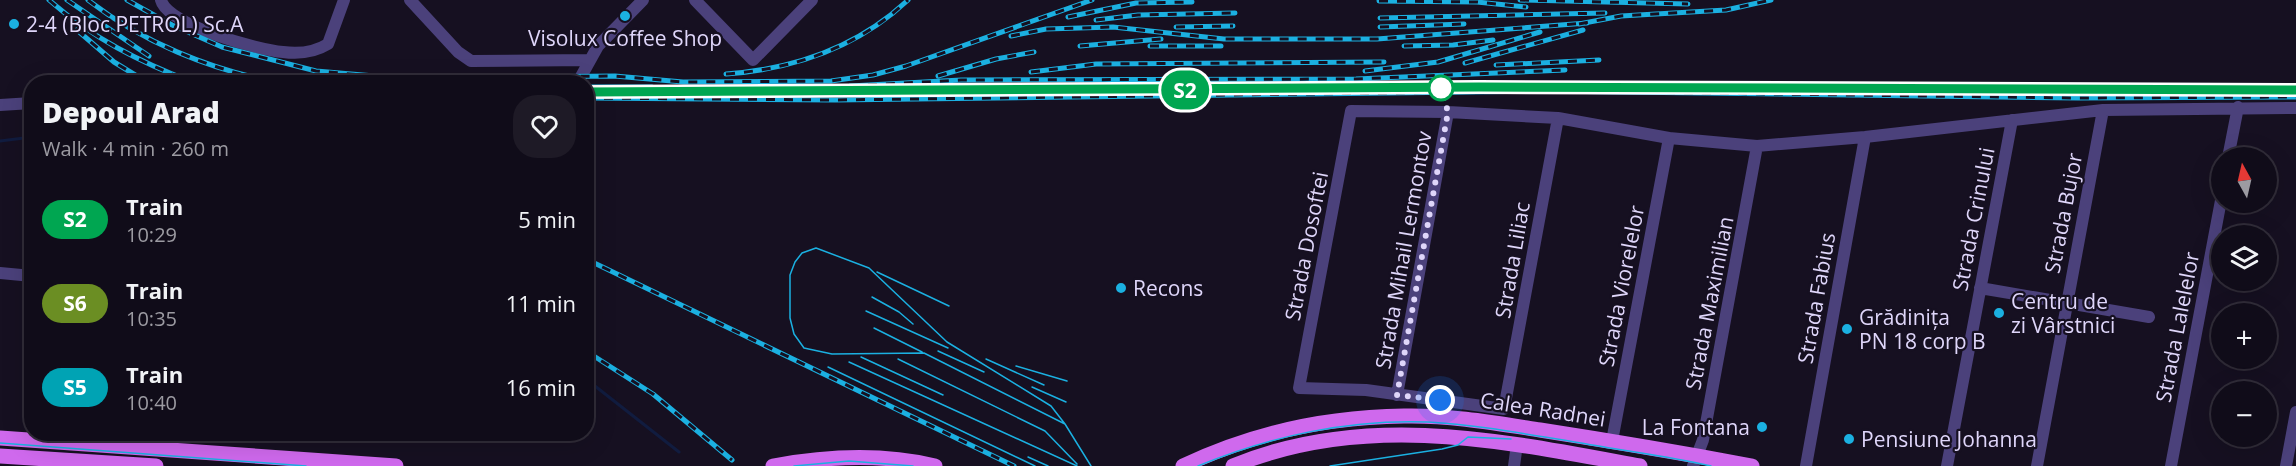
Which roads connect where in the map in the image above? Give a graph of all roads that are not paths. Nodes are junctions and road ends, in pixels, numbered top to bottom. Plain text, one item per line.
1 (161, 0) edge
2 (344, 0) edge
3 (410, 0) edge
4 (644, 0) edge
5 (695, 0) edge
6 (812, 0) edge
7 (590, 60) junction
8 (582, 75) edge
9 (24, 104) edge
10 (0, 105) edge
11 (2238, 107) junction
12 (2296, 108) edge
13 (2103, 110) junction
14 (1448, 112) junction
15 (1558, 118) junction
16 (2012, 120) junction
17 (1865, 137) junction
18 (1669, 138) junction
19 (1757, 146) junction
20 (2230, 147) edge
21 (2219, 213) edge
22 (0, 273) edge
23 (24, 275) edge
24 (1980, 288) junction
25 (2066, 303) junction
26 (2149, 317) dead end
27 (1397, 395) junction
28 (2296, 412) edge
29 (0, 438) edge
30 (24, 438) edge
31 (160, 441) edge
32 (1612, 441) junction
33 (1517, 444) junction
34 (0, 456) edge
35 (1694, 460) edge
36 (1190, 463) edge
37 (1611, 463) edge
38 (156, 466) edge
39 (396, 466) edge
40 (772, 466) edge
41 (935, 466) edge
42 (1233, 466) edge
43 (1514, 466) edge
44 (1640, 466) edge
45 (1752, 466) edge
46 (1806, 466) edge
47 (1947, 466) edge
48 (2037, 466) edge
49 (2171, 466) edge
50 (2286, 466) edge

1 - 2 street
3 - 7 street
4 - 7 street
5 - 6 street
7 - 8 street
9 - 10 street
11 - 12 street
11 - 13 street
11 - 20 street
13 - 16 street
13 - 25 street, Strada Bujor
14 - 15 street
14 - 27 street, Strada Mihail Lermontov
14 - 27 street, Strada Dosoftei
15 - 18 street
15 - 27 street, Strada Liliac
16 - 17 street
16 - 24 street, Strada Crinului
17 - 19 street
17 - 46 street, Strada Fabius
18 - 19 street
18 - 32 street, Strada Viorelelor
19 - 35 street, Strada Maximilian
21 - 49 street, Strada Lalelelor
22 - 23 street
24 - 25 street
24 - 47 street, Strada Crinului
25 - 26 street
25 - 48 street, Strada Bujor
28 - 50 street
29 - 30 main road
31 - 39 main road
32 - 35 main road, Calea Radnei
32 - 36 main road, Calea Radnei
33 - 37 main road, Calea Radnei
33 - 42 main road, Calea Radnei
33 - 43 street
34 - 38 main road
35 - 45 main road, Calea Radnei
37 - 44 main road, Calea Radnei
40 - 41 main road

